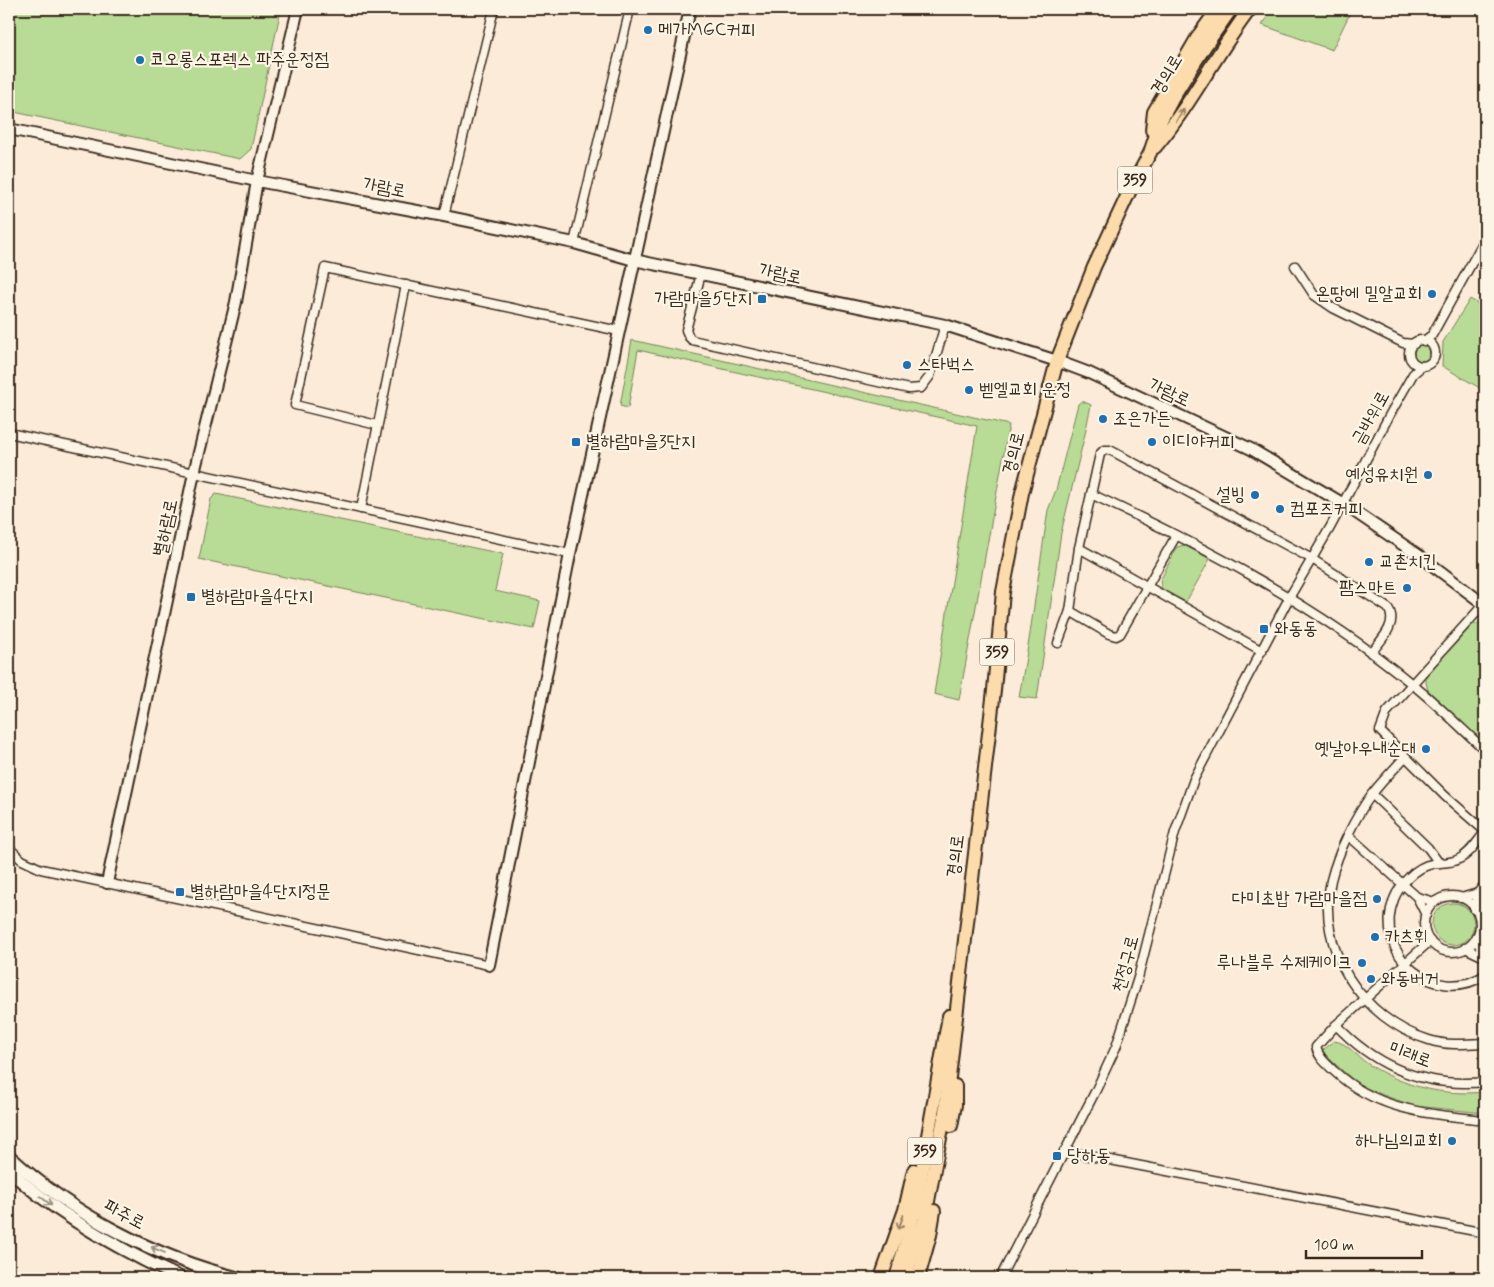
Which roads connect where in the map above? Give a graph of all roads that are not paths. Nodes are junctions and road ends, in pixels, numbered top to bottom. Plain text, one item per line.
1 (298, 9) edge
2 (494, 9) edge
3 (630, 9) edge
4 (690, 9) edge
5 (1218, 9) edge
6 (1231, 9) edge
7 (1250, 9) edge
8 (9, 129) edge
9 (1150, 153) junction
10 (257, 181) junction
11 (444, 216) junction
12 (1485, 239) edge
13 (574, 243) junction
14 (634, 260) junction
15 (1295, 266) dead end
16 (701, 274) junction
17 (406, 285) junction
18 (945, 325) junction
19 (619, 331) junction
20 (1432, 335) junction
21 (1424, 341) junction
22 (1432, 346) junction
23 (1411, 348) junction
24 (1057, 361) junction
25 (1413, 362) junction
26 (1422, 366) junction
27 (1413, 374) junction
28 (377, 425) junction
29 (9, 433) edge
30 (194, 474) junction
31 (1091, 494) junction
32 (1342, 503) junction
33 (361, 509) junction
34 (1176, 536) junction
35 (1079, 548) junction
36 (570, 554) junction
37 (1312, 559) junction
38 (1148, 587) junction
39 (1289, 598) junction
40 (1484, 604) edge
41 (1070, 611) junction
42 (1058, 643) dead end
43 (1262, 651) junction
44 (1370, 653) junction
45 (1412, 684) junction
46 (1485, 750) edge
47 (1405, 757) junction
48 (1372, 794) junction
49 (1485, 832) edge
50 (1349, 836) junction
51 (9, 848) edge
52 (1439, 864) junction
53 (107, 883) junction
54 (1485, 884) edge
55 (1402, 885) junction
56 (1478, 893) junction
57 (1417, 897) junction
58 (1461, 898) junction
59 (1434, 902) junction
60 (1475, 910) junction
61 (1426, 915) junction
62 (1476, 937) junction
63 (1430, 941) junction
64 (1465, 948) junction
65 (1485, 957) edge
66 (1404, 964) junction
67 (489, 965) joint
68 (1485, 975) edge
69 (1364, 999) junction
70 (952, 1024) junction
71 (1336, 1025) junction
72 (1485, 1043) edge
73 (1485, 1082) edge
74 (1485, 1120) edge
75 (1064, 1151) junction
76 (9, 1156) edge
77 (9, 1170) edge
78 (1485, 1233) edge
79 (181, 1278) edge
80 (238, 1278) edge
81 (882, 1278) edge
82 (896, 1278) edge
83 (906, 1278) edge
84 (918, 1278) edge
85 (1000, 1278) edge

1 - 10 street, 별하람로
2 - 11 street
3 - 13 street
4 - 14 street
5 - 9 main road
6 - 9 main road, 경의로 / 359
9 -> 7 main road
8 - 10 street, 가람로
9 - 24 main road, 경의로 / 359
10 - 11 street, 가람로
10 - 30 street, 별하람로
11 - 13 street, 가람로
12 - 20 street
13 - 14 street, 가람로
14 - 16 street, 가람로
14 - 19 street
15 - 23 street
16 - 18 street, 가람로
16 - 18 street
17 - 19 street
17 - 28 street
17 - 28 street
18 - 24 street, 가람로
19 - 36 street
20 - 21 street
20 - 22 street
21 - 22 street
21 - 23 street
22 - 26 street
23 - 25 street
24 - 32 street, 가람로
24 - 70 main road, 경의로 / 359
25 - 26 street
25 - 27 street
26 - 27 street
27 - 32 street, 금바위로
28 - 33 street
29 - 30 street
30 - 33 street
30 - 53 street, 별하람로
31 - 34 street
31 - 35 street
31 - 37 street
32 - 37 street, 금바위로
32 - 40 street, 가람로
33 - 36 street
34 - 38 street
34 - 39 street
35 - 38 street
35 - 41 street
36 - 67 street
37 - 39 street, 천정구로
37 - 44 street
38 - 41 street
38 - 43 street
39 - 43 street, 천정구로
39 - 44 street
40 - 45 street
41 - 42 street
43 - 75 street, 천정구로
44 - 45 street
45 - 46 street
45 - 47 street
47 - 48 street
47 - 49 street
48 - 50 street
48 - 52 street
49 - 52 street
50 - 55 street
50 - 69 street
51 - 53 street
52 - 55 street
53 - 67 street
54 - 56 street
55 - 57 street
55 - 66 street
56 - 58 street
56 - 60 street
57 - 59 street
57 - 61 street
58 - 59 street
58 - 60 street
59 - 61 street
60 - 62 street
61 - 63 street
62 - 64 street
62 - 65 street
63 - 64 street
63 - 66 street
64 - 65 street
66 - 68 street
66 - 69 street
69 - 71 street
69 - 72 street
70 -> 81 main road
70 - 82 main road, 경의로 / 359
70 - 83 main road, 경의로 / 359
70 - 84 main road
71 - 73 street, 미래로
71 - 74 street
75 - 78 street
75 - 85 street, 천정구로
80 -> 76 main road, 파주로
77 -> 79 main road, 파주로

